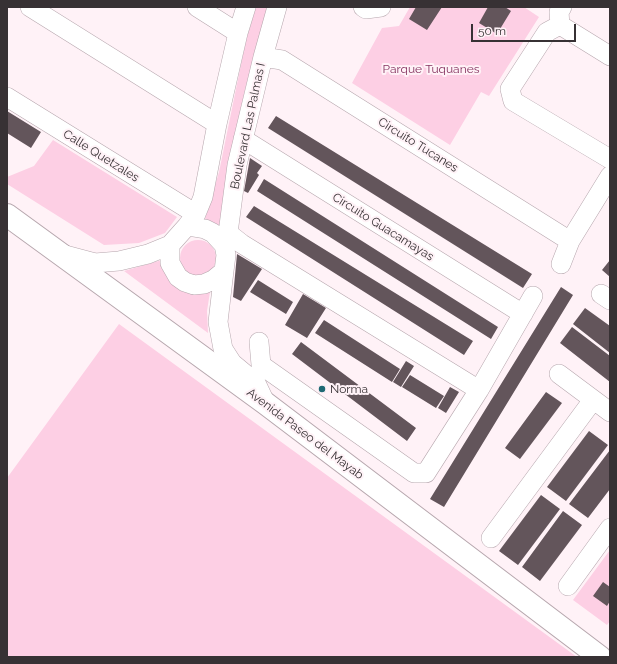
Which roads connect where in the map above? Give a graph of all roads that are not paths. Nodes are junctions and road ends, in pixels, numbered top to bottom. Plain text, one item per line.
1 (30, 7) edge
2 (197, 7) edge
3 (246, 7) edge
4 (278, 7) edge
5 (363, 7) edge
6 (380, 7) edge
7 (561, 16) edge
8 (238, 33) junction
9 (610, 56) edge
10 (263, 57) junction
11 (7, 97) edge
12 (217, 124) junction
13 (243, 139) junction
14 (610, 159) edge
15 (610, 176) edge
16 (7, 214) edge
17 (192, 220) junction
18 (226, 239) junction
19 (570, 241) junction
20 (170, 245) junction
21 (58, 253) junction
22 (561, 264) dead end
23 (224, 271) junction
24 (533, 296) dead end
25 (523, 314) junction
26 (259, 342) dead end
27 (559, 374) dead end
28 (479, 390) junction
29 (593, 400) junction
30 (265, 403) junction
31 (610, 412) edge
32 (610, 528) edge
33 (491, 538) dead end
34 (568, 586) dead end
35 (600, 657) edge

1 - 12 street
2 - 8 street
3 - 8 street
4 - 10 street, Boulevard Las Palmas I
5 - 6 street
7 - 9 street
7 - 14 street
8 - 12 street
10 - 13 street, Boulevard Las Palmas I
10 - 19 street, Circuito Tucanes
11 - 17 street, Calle Quetzales
12 - 17 street
13 - 18 street, Boulevard Las Palmas I
13 - 25 street, Circuito Guacamayas
15 - 19 street
16 - 21 main road, Avenida Paseo del Mayab
17 - 18 street
17 - 20 street
18 - 23 street
18 - 28 street
19 - 22 street
20 - 21 street
20 - 23 street
21 - 30 main road, Avenida Paseo del Mayab
23 - 30 street
24 - 25 street
25 - 28 street
26 - 28 street
27 - 29 street
29 - 31 street
29 - 33 street
30 - 35 main road, Avenida Paseo del Mayab
32 - 34 street

